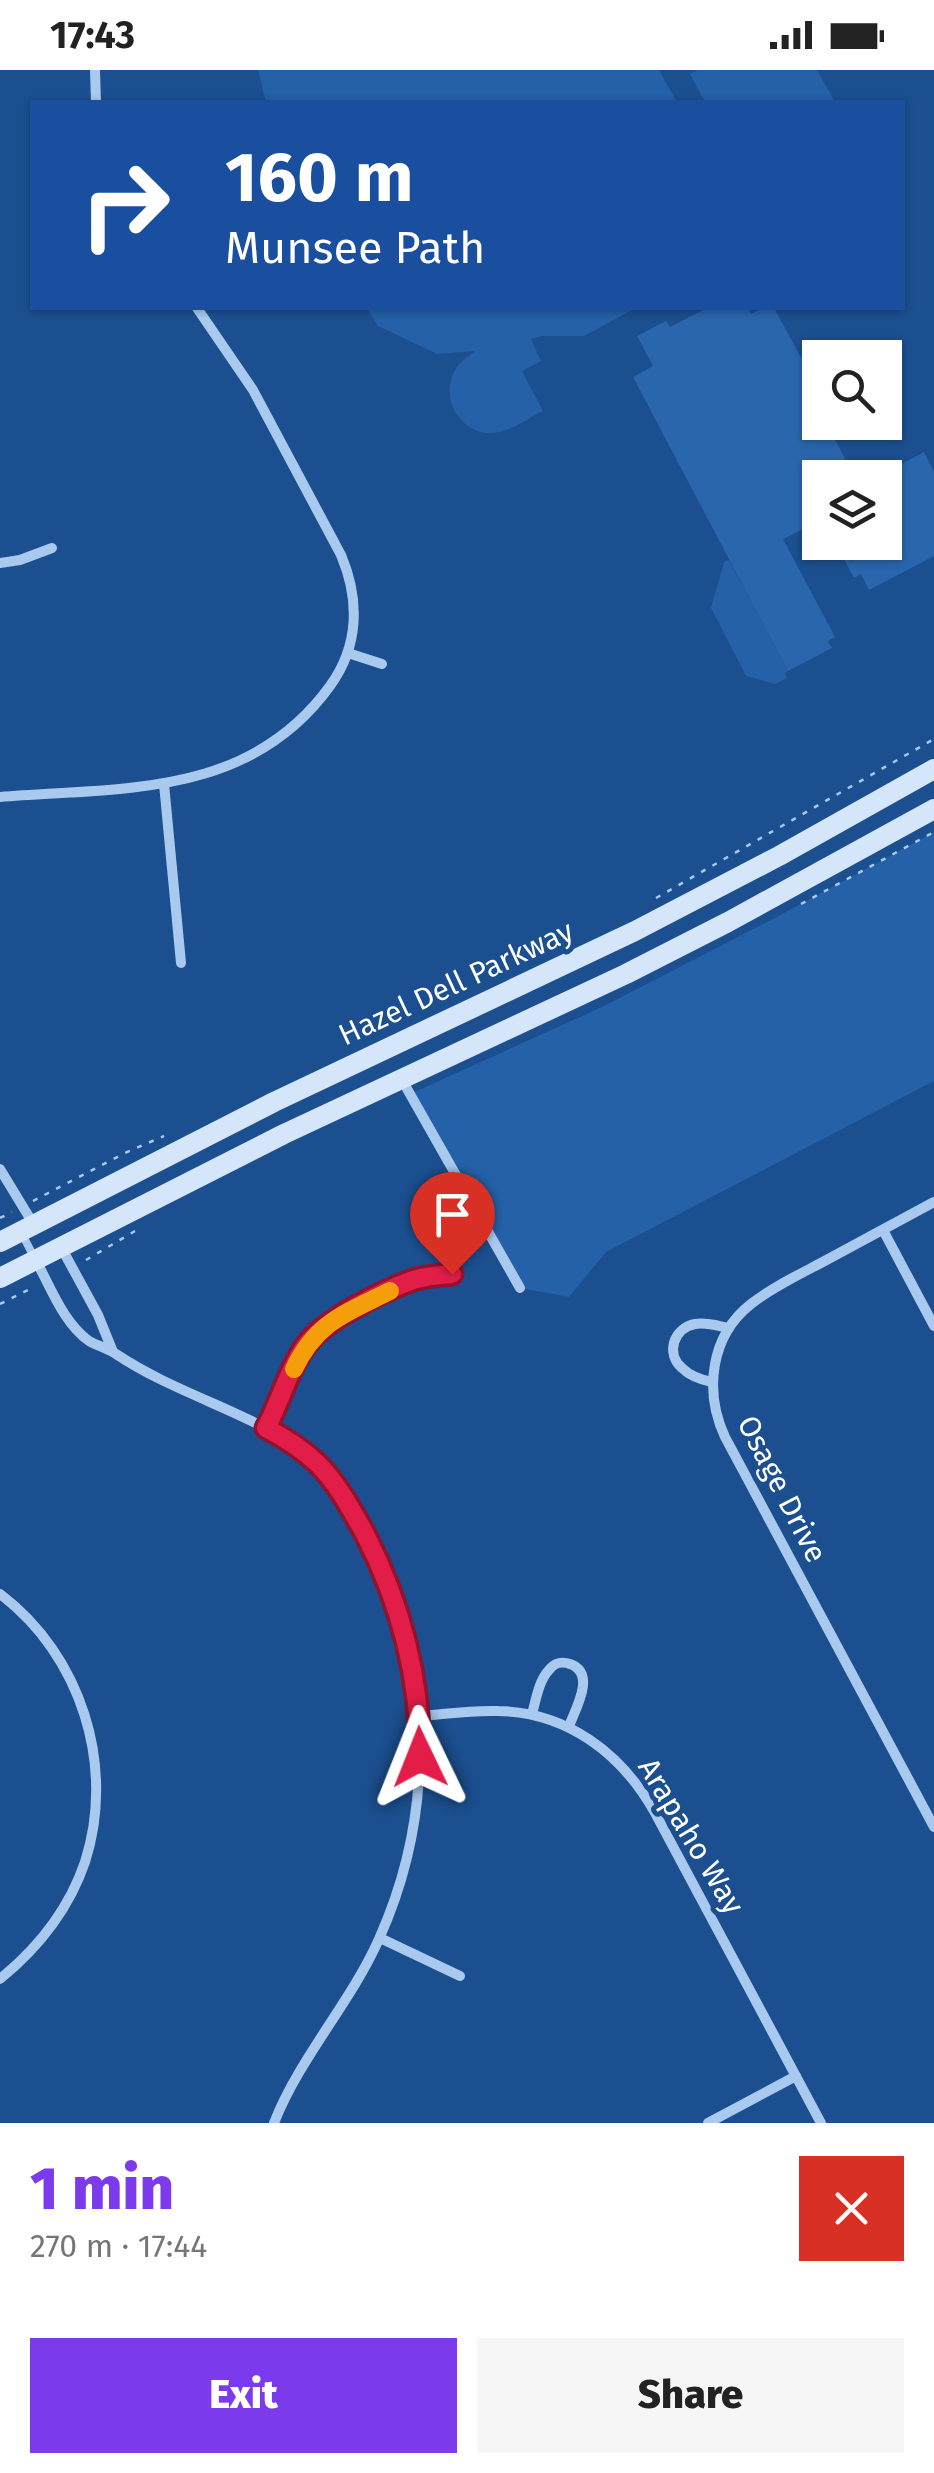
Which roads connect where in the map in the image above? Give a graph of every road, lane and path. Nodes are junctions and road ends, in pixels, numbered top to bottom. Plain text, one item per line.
1 (95, 70) edge
2 (96, 100) edge
3 (198, 310) edge
4 (52, 548) dead end
5 (0, 562) edge
6 (348, 652) junction
7 (382, 664) dead end
8 (934, 740) edge
9 (934, 770) edge
10 (164, 784) junction
11 (0, 797) edge
12 (934, 809) edge
13 (675, 887) dead end
14 (182, 963) dead end
15 (402, 1080) junction
16 (0, 1169) edge
17 (934, 1202) edge
18 (34, 1225) junction
19 (882, 1230) junction
20 (0, 1242) edge
21 (61, 1247) junction
22 (35, 1259) junction
23 (452, 1274) dead end
24 (0, 1278) edge
25 (520, 1288) dead end
26 (28, 1290) dead end
27 (0, 1304) edge
28 (934, 1326) edge
29 (729, 1328) junction
30 (114, 1352) junction
31 (712, 1382) junction
32 (266, 1428) junction
33 (0, 1594) edge
34 (532, 1714) junction
35 (420, 1716) junction
36 (569, 1726) junction
37 (934, 1827) edge
38 (380, 1938) junction
39 (460, 1976) dead end
40 (0, 1979) edge
41 (796, 2076) junction
42 (274, 2123) edge
43 (708, 2123) edge
44 (821, 2123) edge

1 - 2 street
3 - 6 street
4 - 5 street
6 - 7 street
6 - 10 street
8 - 13 path
9 - 18 main road, Hazel Dell Parkway
10 - 11 street
10 - 14 street
12 - 15 main road
15 - 21 main road
15 - 25 street
16 - 18 street
17 - 19 street, Osage Drive
18 - 20 main road, Hazel Dell Parkway
18 - 21 lane
18 - 22 lane
19 - 28 street
19 - 29 street, Osage Drive
21 - 22 main road
21 - 30 street
22 - 24 main road
22 - 30 street
23 - 32 street
26 - 27 path
29 - 31 street, Osage Drive
29 - 31 street
30 - 32 street
31 - 37 street, Osage Drive
32 - 35 street
33 - 40 street
34 - 35 street, Arapaho Way
34 - 36 street, Arapaho Way
34 - 36 street
35 - 38 street
36 - 41 street, Arapaho Way
38 - 39 street
38 - 42 street
41 - 43 street
41 - 44 street, Arapaho Way

